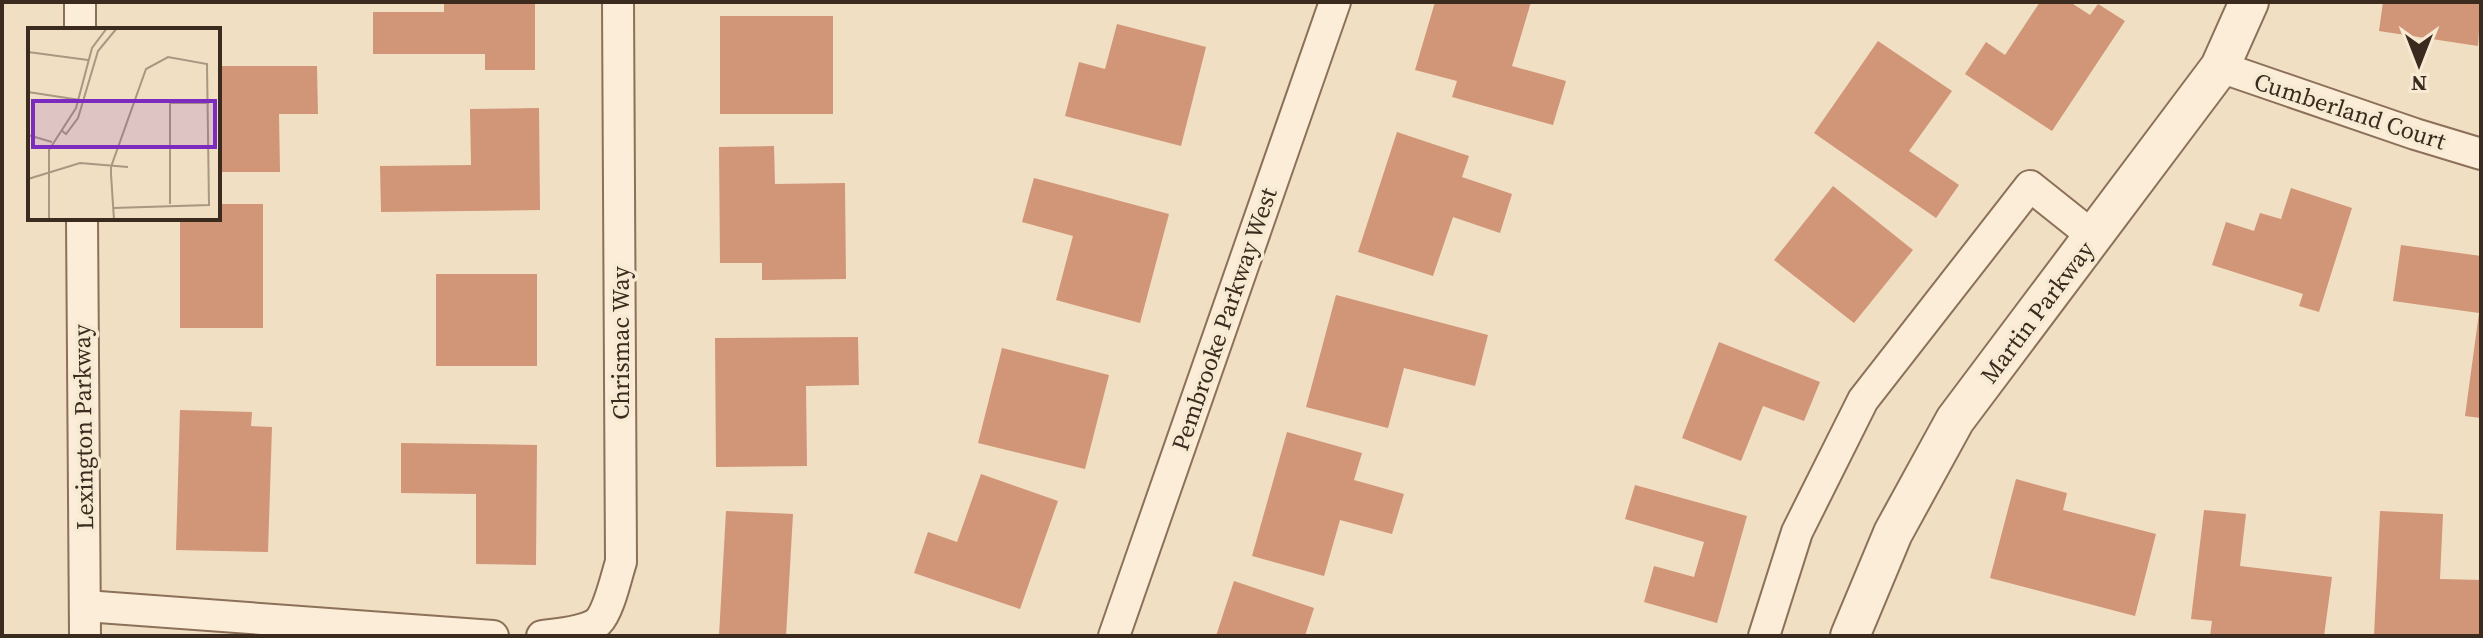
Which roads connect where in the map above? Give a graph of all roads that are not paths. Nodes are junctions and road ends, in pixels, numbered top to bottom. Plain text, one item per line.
1 (80, 2) edge
2 (618, 2) edge
3 (1335, 2) edge
4 (2249, 2) edge
5 (80, 28) edge
6 (2220, 67) junction
7 (2481, 154) edge
8 (82, 220) edge
9 (2094, 237) junction
10 (85, 606) junction
11 (85, 636) edge
12 (493, 636) edge
13 (542, 636) edge
14 (1114, 636) edge
15 (1764, 636) edge
16 (1850, 636) edge

1 - 5 street
2 - 13 street, Chrismac Way
3 - 14 street, Pembrooke Parkway West
4 - 6 street, Martin Parkway
6 - 7 street, Cumberland Court
6 - 9 street, Martin Parkway
8 - 10 street, Lexington Parkway
9 - 15 street
9 - 16 street, Martin Parkway
10 - 11 street, Lexington Parkway
10 - 12 street

